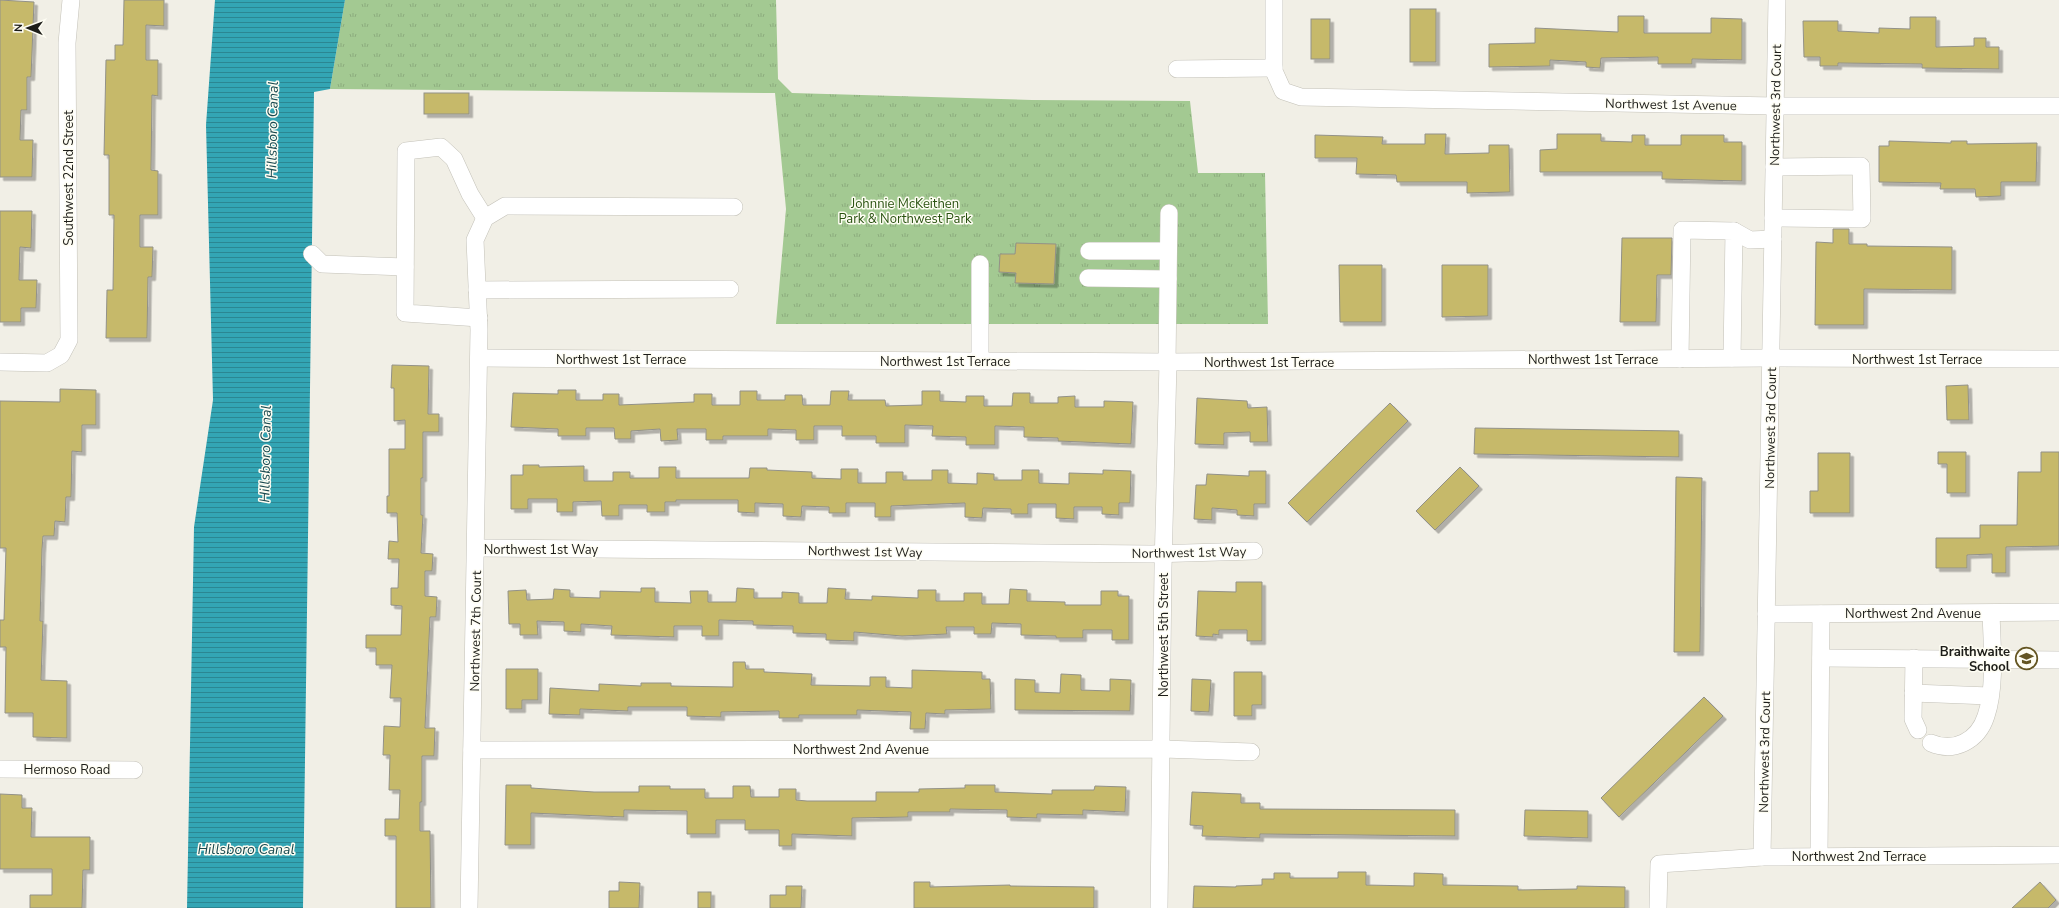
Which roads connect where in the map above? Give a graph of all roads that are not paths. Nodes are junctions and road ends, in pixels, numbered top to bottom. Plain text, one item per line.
1 (70, 0) edge
2 (1274, 0) edge
3 (1777, 0) edge
4 (1274, 68) junction
5 (1178, 69) dead end
6 (1775, 106) junction
7 (2059, 106) edge
8 (1774, 167) junction
9 (734, 207) dead end
10 (1169, 213) dead end
11 (485, 218) junction
12 (1773, 218) junction
13 (1734, 231) junction
14 (1773, 239) junction
15 (1089, 251) dead end
16 (1168, 251) junction
17 (312, 254) dead end
18 (980, 264) dead end
19 (404, 267) junction
20 (1088, 278) dead end
21 (1168, 279) junction
22 (730, 289) dead end
23 (477, 290) junction
24 (479, 324) junction
25 (479, 358) junction
26 (1680, 358) junction
27 (1732, 358) junction
28 (1771, 358) junction
29 (2059, 360) edge
30 (980, 361) junction
31 (0, 362) edge
32 (1168, 362) junction
33 (476, 548) junction
34 (1254, 551) dead end
35 (1164, 554) junction
36 (2059, 612) edge
37 (1991, 613) junction
38 (1766, 614) junction
39 (1821, 614) junction
40 (1821, 658) junction
41 (1914, 658) junction
42 (1992, 658) junction
43 (2059, 660) edge
44 (1914, 693) junction
45 (1990, 696) junction
46 (1918, 730) dead end
47 (1931, 743) dead end
48 (1163, 749) junction
49 (472, 750) junction
50 (1251, 752) dead end
51 (0, 769) edge
52 (134, 770) dead end
53 (2059, 855) edge
54 (1819, 856) junction
55 (1762, 857) junction
56 (469, 908) edge
57 (1159, 908) edge
58 (1658, 908) edge

1 - 31 street, Southwest 22nd Street
2 - 4 street
3 - 6 street, Northwest 3rd Court
4 - 5 street
4 - 6 street, Northwest 1st Avenue
6 - 7 street, Northwest 1st Avenue
6 - 8 street, Northwest 3rd Court
8 - 12 street, Northwest 3rd Court
8 - 12 street
9 - 11 street
10 - 16 street, Northwest 5th Street
11 - 19 street
11 - 23 street, Northwest 7th Court
12 - 14 street, Northwest 3rd Court
13 - 14 street
13 - 26 street
13 - 27 street
14 - 28 street, Northwest 3rd Court
15 - 16 street
16 - 21 street, Northwest 5th Street
17 - 19 street
18 - 30 street
19 - 24 street
20 - 21 street
21 - 32 street, Northwest 5th Street
22 - 23 street
23 - 24 street, Northwest 7th Court
24 - 25 street, Northwest 7th Court
25 - 30 street, Northwest 1st Terrace
25 - 33 street, Northwest 7th Court
26 - 27 street, Northwest 1st Terrace
26 - 32 street, Northwest 1st Terrace
27 - 28 street, Northwest 1st Terrace
28 - 29 street, Northwest 1st Terrace
28 - 38 street, Northwest 3rd Court
30 - 32 street, Northwest 1st Terrace
32 - 35 street, Northwest 5th Street
33 - 35 street, Northwest 1st Way
33 - 49 street, Northwest 7th Court
34 - 35 street, Northwest 1st Way
35 - 48 street, Northwest 5th Street
36 - 37 street, Northwest 2nd Avenue
37 - 39 street, Northwest 2nd Avenue
37 - 42 street
38 - 39 street, Northwest 2nd Avenue
38 - 55 street, Northwest 3rd Court
39 - 40 street
40 - 41 street
40 - 54 street
41 - 42 street
41 - 44 street
42 - 43 street
42 - 45 street
44 - 45 street
44 - 46 street
45 - 47 street
48 - 49 street, Northwest 2nd Avenue
48 - 50 street, Northwest 2nd Avenue
48 - 57 street, Northwest 5th Street
49 - 56 street, Northwest 7th Court
51 - 52 street, Hermoso Road
53 - 54 street, Northwest 2nd Terrace
54 - 55 street, Northwest 2nd Terrace
55 - 58 street, Northwest 2nd Terrace

